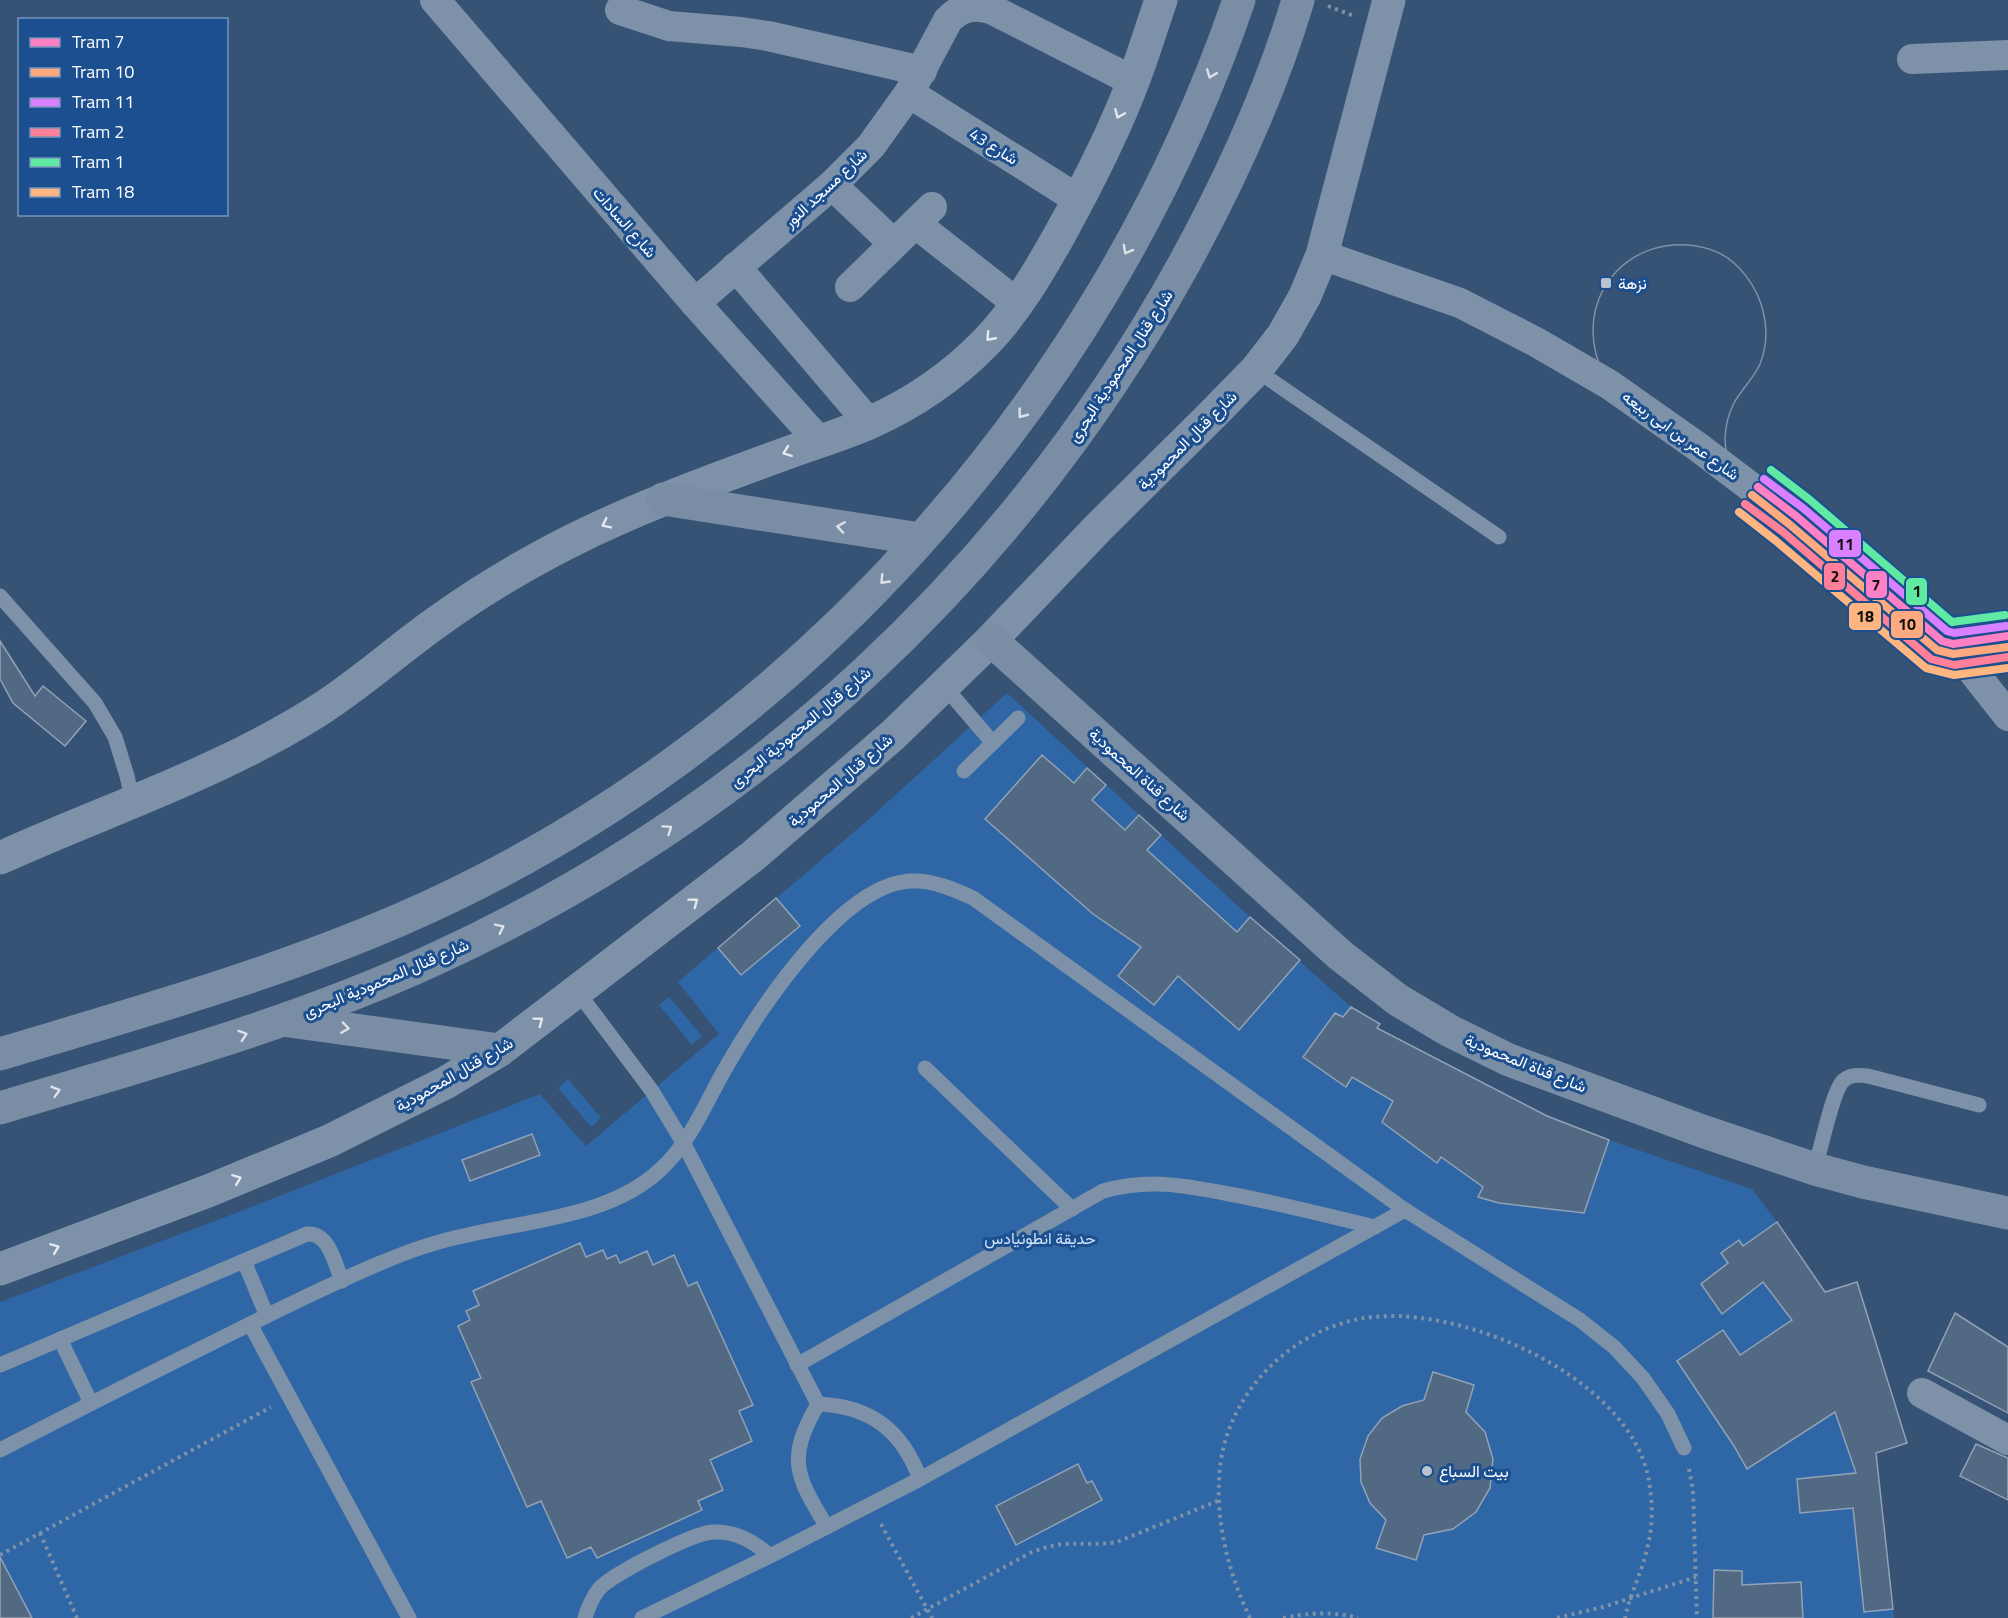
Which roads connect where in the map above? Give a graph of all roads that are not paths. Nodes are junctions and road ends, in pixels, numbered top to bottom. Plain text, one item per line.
1 (435, 0) edge
2 (1161, 0) edge
3 (1389, 0) edge
4 (1309, 2) edge
5 (1233, 6) edge
6 (620, 10) dead end
7 (2008, 55) edge
8 (1912, 58) dead end
9 (1133, 81) junction
10 (915, 82) junction
11 (832, 185) junction
12 (1079, 200) junction
13 (894, 244) junction
14 (1322, 255) junction
15 (736, 267) junction
16 (850, 286) dead end
17 (694, 303) junction
18 (1018, 304) junction
19 (1256, 370) junction
20 (869, 423) junction
21 (819, 441) junction
22 (663, 499) junction
23 (1499, 537) dead end
24 (920, 539) junction
25 (0, 596) edge
26 (991, 640) junction
27 (2008, 641) edge
28 (1956, 650) junction
29 (944, 686) junction
30 (2008, 716) edge
31 (1018, 718) dead end
32 (993, 743) junction
33 (964, 771) dead end
34 (133, 802) junction
35 (0, 858) edge
36 (577, 992) junction
37 (287, 1020) junction
38 (500, 1050) junction
39 (0, 1054) edge
40 (925, 1068) dead end
41 (1979, 1105) dead end
42 (0, 1108) edge
43 (684, 1144) junction
44 (1815, 1169) junction
45 (1072, 1209) junction
46 (1405, 1210) junction
47 (2008, 1213) edge
48 (1375, 1227) junction
49 (244, 1261) junction
50 (0, 1269) edge
51 (342, 1281) junction
52 (267, 1316) junction
53 (250, 1324) junction
54 (60, 1340) junction
55 (0, 1365) edge
56 (797, 1365) junction
57 (1922, 1393) dead end
58 (91, 1403) junction
59 (818, 1404) junction
60 (2008, 1440) edge
61 (1684, 1448) road end
62 (0, 1450) edge
63 (921, 1479) junction
64 (827, 1527) junction
65 (770, 1557) junction
66 (409, 1618) edge
67 (585, 1618) edge
68 (642, 1618) edge

1 - 17 street, شارع السادات
2 - 9 street
3 - 14 street, شارع قنال المحمودية
37 -> 4 main road, شارع قنال المحمودية البحرى
5 -> 24 main road
6 - 10 street, شارع 43
7 - 8 street
9 - 10 street, شارع مسجد النور
9 -> 12 street
10 - 11 street, شارع مسجد النور
10 - 12 street, شارع 43
11 - 13 street
11 - 15 street, شارع مسجد النور
12 - 18 street
13 - 16 street
13 - 18 street
14 - 19 street, شارع قنال المحمودية
14 - 28 street, شارع عمر بن ابى ربيعه
15 - 17 street, شارع مسجد النور
15 - 20 street
17 - 21 street, شارع السادات
18 -> 20 street
19 - 23 lane
19 - 26 street, شارع قنال المحمودية
20 - 21 street
21 -> 22 street
24 -> 22 main road
22 -> 34 street
24 -> 39 main road
25 - 34 lane
26 - 29 street, شارع قنال المحمودية
26 - 44 main road, شارع قناة المحمودية
27 - 28 street
28 - 30 street
29 - 32 lane
36 -> 29 street, شارع قنال المحمودية
31 - 32 lane
32 - 33 lane
34 - 35 street
38 -> 36 street, شارع قنال المحمودية
36 - 43 lane
37 -> 38 main road
42 -> 37 main road, شارع قنال المحمودية البحرى
50 -> 38 street, شارع قنال المحمودية
40 - 45 lane
41 - 44 lane
43 - 46 lane
43 - 51 lane
43 - 56 lane
44 - 47 main road, شارع قناة المحمودية
45 - 48 lane
45 - 56 lane
46 - 48 lane
46 - 61 lane
48 - 63 lane
49 - 51 lane
49 - 52 lane
49 - 54 lane
51 - 52 lane
52 - 53 lane
53 - 58 lane
53 - 66 lane
54 - 55 lane
54 - 58 lane
56 - 59 lane
57 - 60 street
58 - 62 lane
59 - 63 lane
59 - 64 lane
63 - 64 lane
64 - 65 lane
65 - 67 lane
65 - 68 lane

